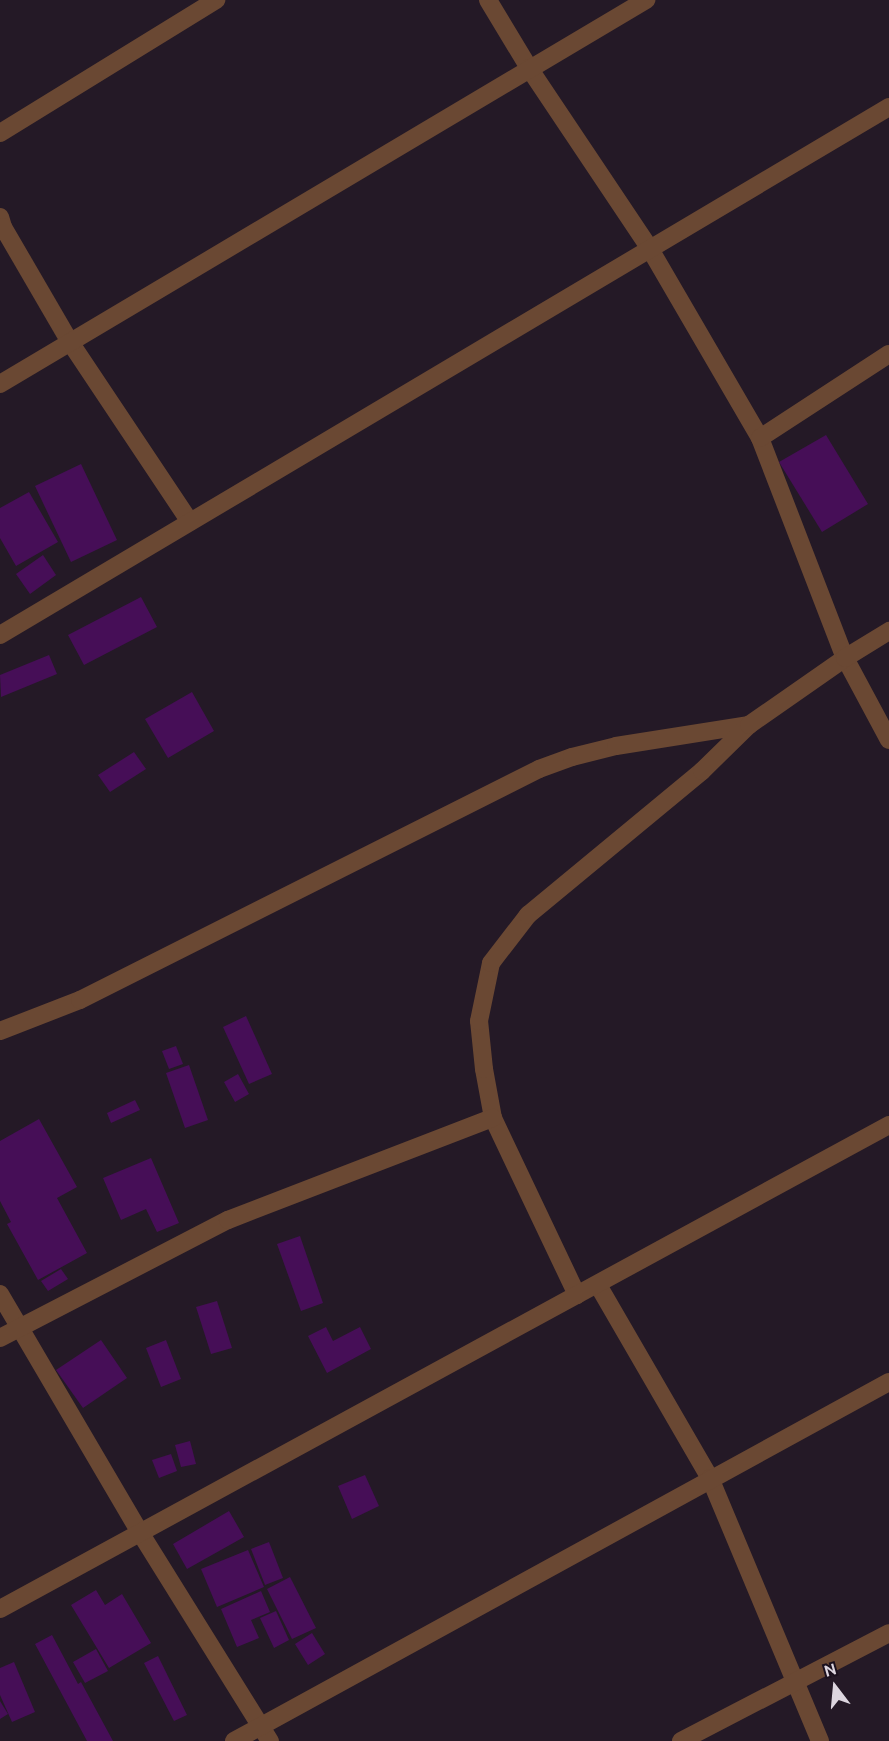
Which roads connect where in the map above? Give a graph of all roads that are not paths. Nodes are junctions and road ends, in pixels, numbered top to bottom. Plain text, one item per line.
1 (216, 0) edge
2 (488, 0) edge
3 (646, 0) edge
4 (529, 68) junction
5 (889, 107) edge
6 (0, 133) edge
7 (0, 217) edge
8 (650, 249) junction
9 (70, 342) junction
10 (889, 354) edge
11 (0, 384) edge
12 (760, 438) junction
13 (190, 522) junction
14 (889, 631) edge
15 (0, 635) edge
16 (845, 658) junction
17 (749, 725) junction
18 (889, 740) edge
19 (0, 1031) edge
20 (493, 1118) junction
21 (889, 1125) edge
22 (598, 1285) junction
23 (0, 1294) edge
24 (577, 1295) junction
25 (19, 1327) junction
26 (0, 1338) edge
27 (889, 1382) edge
28 (710, 1479) junction
29 (141, 1534) junction
30 (0, 1609) edge
31 (889, 1633) edge
32 (795, 1682) junction
33 (266, 1734) edge
34 (234, 1741) edge
35 (681, 1741) edge
36 (820, 1741) edge

1 - 6 street
2 - 4 street
3 - 4 street
4 - 8 street
4 - 9 street
5 - 8 street
7 - 9 street
8 - 12 street
8 - 13 street
9 - 11 street
9 - 13 street
10 - 12 street
12 - 16 street
13 - 15 street
14 - 16 street
16 - 17 street
16 - 18 street
17 - 19 street
17 - 20 street
20 - 24 street
20 - 25 street
21 - 22 street
22 - 24 street
22 - 28 street
23 - 25 street
24 - 29 street
25 - 26 street
25 - 29 street
27 - 28 street
28 - 32 street
28 - 33 street
29 - 30 street
29 - 33 street
31 - 32 street
32 - 35 street
32 - 36 street
33 - 34 street

